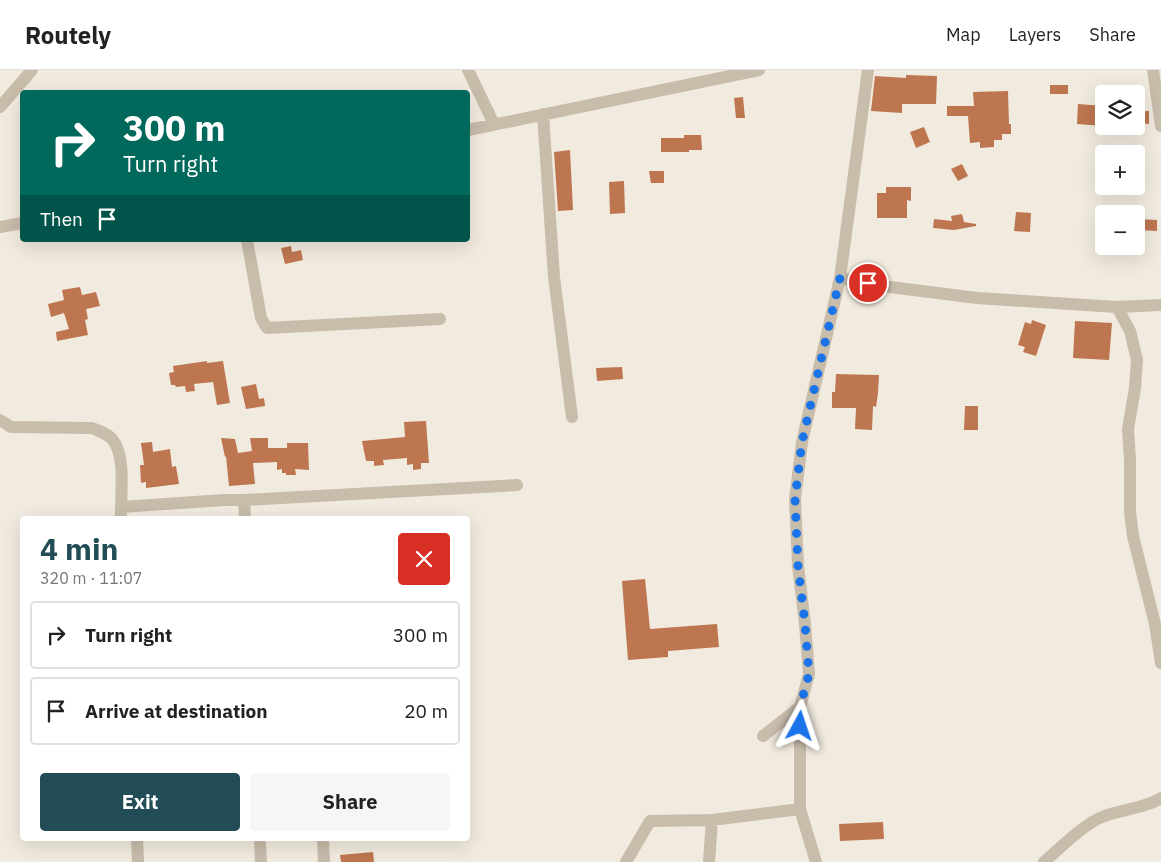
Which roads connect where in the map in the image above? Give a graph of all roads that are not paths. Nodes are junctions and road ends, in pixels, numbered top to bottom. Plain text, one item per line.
1 (468, 70) edge
2 (758, 70) edge
3 (868, 70) edge
4 (1153, 70) edge
5 (27, 72) edge
6 (0, 108) edge
7 (543, 114) junction
8 (494, 124) junction
9 (1161, 126) edge
10 (470, 130) edge
11 (20, 223) edge
12 (0, 227) edge
13 (247, 242) edge
14 (840, 278) junction
15 (1161, 305) edge
16 (1117, 307) junction
17 (440, 319) dead end
18 (572, 417) dead end
19 (0, 420) edge
20 (517, 485) dead end
21 (244, 500) junction
22 (121, 513) edge
23 (245, 516) edge
24 (1161, 663) edge
25 (800, 707) junction
26 (764, 736) dead end
27 (1161, 798) edge
28 (800, 809) junction
29 (712, 820) junction
30 (137, 841) edge
31 (323, 841) edge
32 (260, 843) dead end
33 (138, 862) edge
34 (261, 862) edge
35 (324, 862) edge
36 (626, 862) edge
37 (709, 862) edge
38 (816, 862) edge
39 (1044, 862) edge

1 - 8 street
2 - 7 street
3 - 14 street
4 - 9 street
5 - 6 street
7 - 8 street
7 - 18 street
8 - 10 street
11 - 12 street
13 - 17 street
14 - 16 street
14 - 25 street
15 - 16 street
16 - 24 street
19 - 22 street
20 - 21 street
21 - 22 street
21 - 23 street
25 - 26 street
25 - 28 street
27 - 39 street
28 - 29 street
28 - 38 street
29 - 36 street
29 - 37 street
30 - 33 street
31 - 35 street
32 - 34 street

